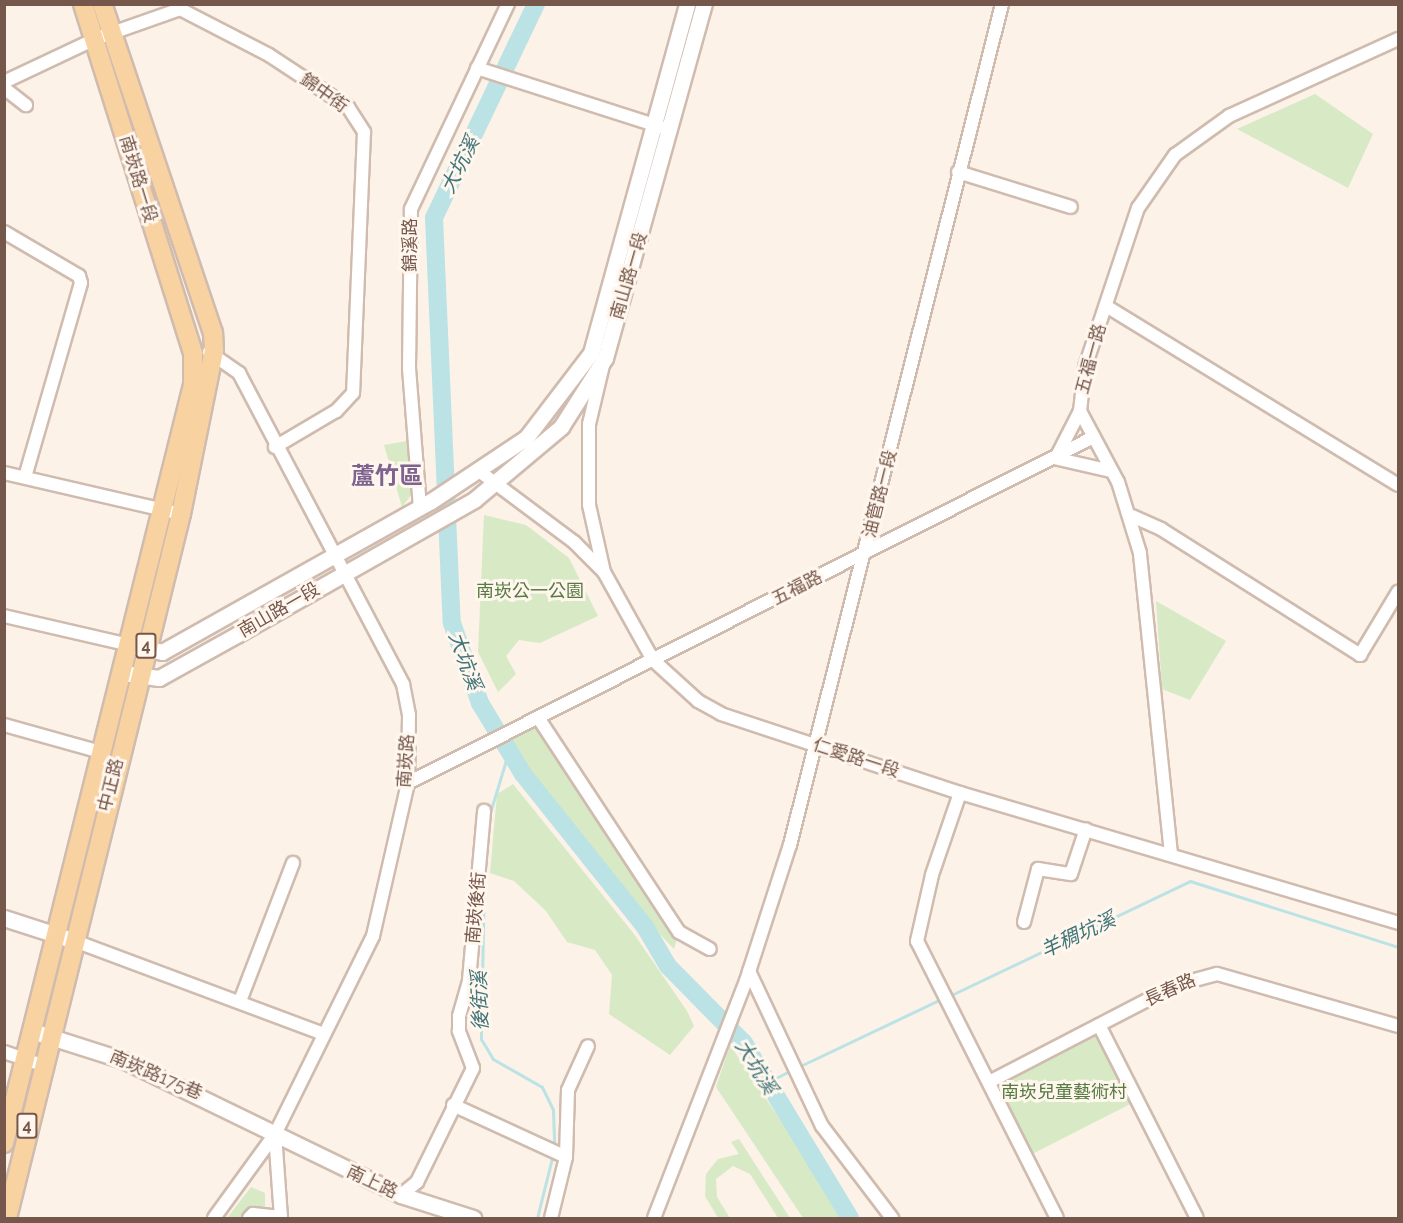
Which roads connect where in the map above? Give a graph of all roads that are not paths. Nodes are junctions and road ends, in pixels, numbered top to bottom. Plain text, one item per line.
1 (83, 4) edge
2 (102, 4) edge
3 (508, 4) edge
4 (687, 4) edge
5 (704, 4) edge
6 (1002, 4) edge
7 (103, 37) junction
8 (1398, 39) edge
9 (477, 68) junction
10 (4, 82) edge
11 (4, 88) edge
12 (27, 105) dead end
13 (662, 128) junction
14 (958, 172) junction
15 (1071, 207) dead end
16 (4, 232) edge
17 (1106, 306) junction
18 (214, 351) junction
19 (193, 353) junction
20 (605, 358) junction
21 (1080, 411) junction
22 (1094, 437) junction
23 (275, 447) junction
24 (1056, 457) junction
25 (479, 471) junction
26 (1112, 471) junction
27 (4, 473) edge
28 (25, 477) junction
29 (496, 483) junction
30 (1398, 485) edge
31 (426, 504) junction
32 (172, 511) junction
33 (1132, 516) junction
34 (866, 553) junction
35 (334, 558) junction
36 (604, 572) junction
37 (342, 573) junction
38 (1398, 592) edge
39 (4, 616) edge
40 (138, 646) junction
41 (653, 660) junction
42 (131, 675) junction
43 (539, 719) junction
44 (4, 725) edge
45 (815, 743) junction
46 (101, 752) junction
47 (408, 783) junction
48 (960, 793) junction
49 (484, 811) dead end
50 (1086, 829) junction
51 (1171, 854) junction
52 (293, 862) dead end
53 (4, 918) edge
54 (1024, 921) dead end
55 (1398, 924) edge
56 (52, 934) junction
57 (72, 940) junction
58 (710, 949) dead end
59 (747, 976) junction
60 (240, 1001) junction
61 (1099, 1025) junction
62 (1398, 1026) edge
63 (40, 1032) junction
64 (323, 1034) junction
65 (588, 1046) dead end
66 (4, 1052) edge
67 (32, 1062) junction
68 (989, 1082) junction
69 (453, 1105) junction
70 (275, 1134) junction
71 (4, 1143) edge
72 (564, 1156) junction
73 (401, 1195) junction
74 (8, 1199) edge
75 (6, 1218) edge
76 (214, 1218) edge
77 (249, 1218) edge
78 (281, 1218) edge
79 (473, 1218) edge
80 (551, 1218) edge
81 (654, 1218) edge
82 (892, 1218) edge
83 (1057, 1218) edge
84 (1197, 1218) edge

1 - 7 main road, 南崁路一段 / 4
2 - 7 main road, 南崁路一段 / 4
3 - 9 street, 錦溪路
4 - 13 street, 南山路一段
5 - 13 street, 南山路一段
6 - 14 street, 油管路一段
7 - 10 street, 錦中街
7 - 18 main road, 南崁路一段 / 4
7 - 19 main road, 南崁路一段 / 4
7 - 23 street, 錦中街
8 - 17 street, 五福一路
9 - 13 street
9 - 31 street, 錦溪路
11 - 12 street
13 - 20 street, 南山路一段
13 - 25 street, 南山路一段
14 - 15 street
14 - 34 street, 油管路一段
16 - 28 street
17 - 21 street, 五福一路
17 - 30 street
18 - 19 street
18 - 23 street, 南崁路
18 - 32 main road, 中正路 / 4
19 - 32 main road, 中正路 / 4
20 - 29 street, 南山路一段
20 - 36 street, 仁愛路一段
21 - 22 street, 五福一路
21 - 24 street
22 - 24 street, 五福路
22 - 26 street, 五福一路
23 - 35 street, 南崁路
24 - 26 street
24 - 34 street, 五福路
25 - 29 street, 仁愛路一段
25 - 31 street, 南山路一段
26 - 33 street, 五福一路
27 - 28 street
28 - 32 street
29 - 36 street, 仁愛路一段
29 - 37 street, 南山路一段
31 - 35 street, 南山路一段
32 - 40 main road, 中正路 / 4
33 - 38 street
33 - 51 street, 五福一路
34 - 41 street, 五福路
34 - 45 street, 油管路一段
35 - 37 street, 南崁路
35 - 40 street, 南山路一段
36 - 41 street, 仁愛路一段
37 - 42 street, 南山路一段
37 - 47 street, 南崁路
39 - 40 street
40 - 42 main road, 中正路 / 4
41 - 43 street, 五福路
41 - 45 street, 仁愛路一段
42 - 46 main road, 中正路 / 4
42 - 57 main road, 中正路 / 4
43 - 47 street, 五福路
43 - 58 street
44 - 46 street
45 - 48 street, 仁愛路一段
45 - 59 street, 油管路一段
46 - 56 main road, 中正路 / 4
47 - 64 street, 南崁路
48 - 50 street, 仁愛路一段
48 - 68 street
49 - 69 street, 南崁後街
50 - 51 street, 仁愛路一段
50 - 54 street
51 - 55 street, 仁愛路一段
52 - 60 street
53 - 56 street
56 - 57 street
56 - 63 main road, 中正路 / 4
57 - 60 street
57 - 63 main road, 中正路 / 4
59 - 81 street, 油管路一段
59 - 82 street
60 - 64 street
61 - 62 street, 長春路
61 - 68 street, 長春路
61 - 84 street
63 - 67 main road, 中正路 / 4
63 - 70 street, 南崁路175巷
64 - 70 street, 南崁路
65 - 72 street
66 - 67 street
67 - 71 main road, 中正路 / 4
67 - 74 main road, 中正路 / 4
68 - 83 street
69 - 72 street
69 - 73 street, 南崁後街
70 - 73 street, 南上路
70 - 76 street
70 - 78 street, 南崁路
72 - 80 street
73 - 79 street, 南上路
74 - 75 main road, 中正路 / 4
77 - 78 street

